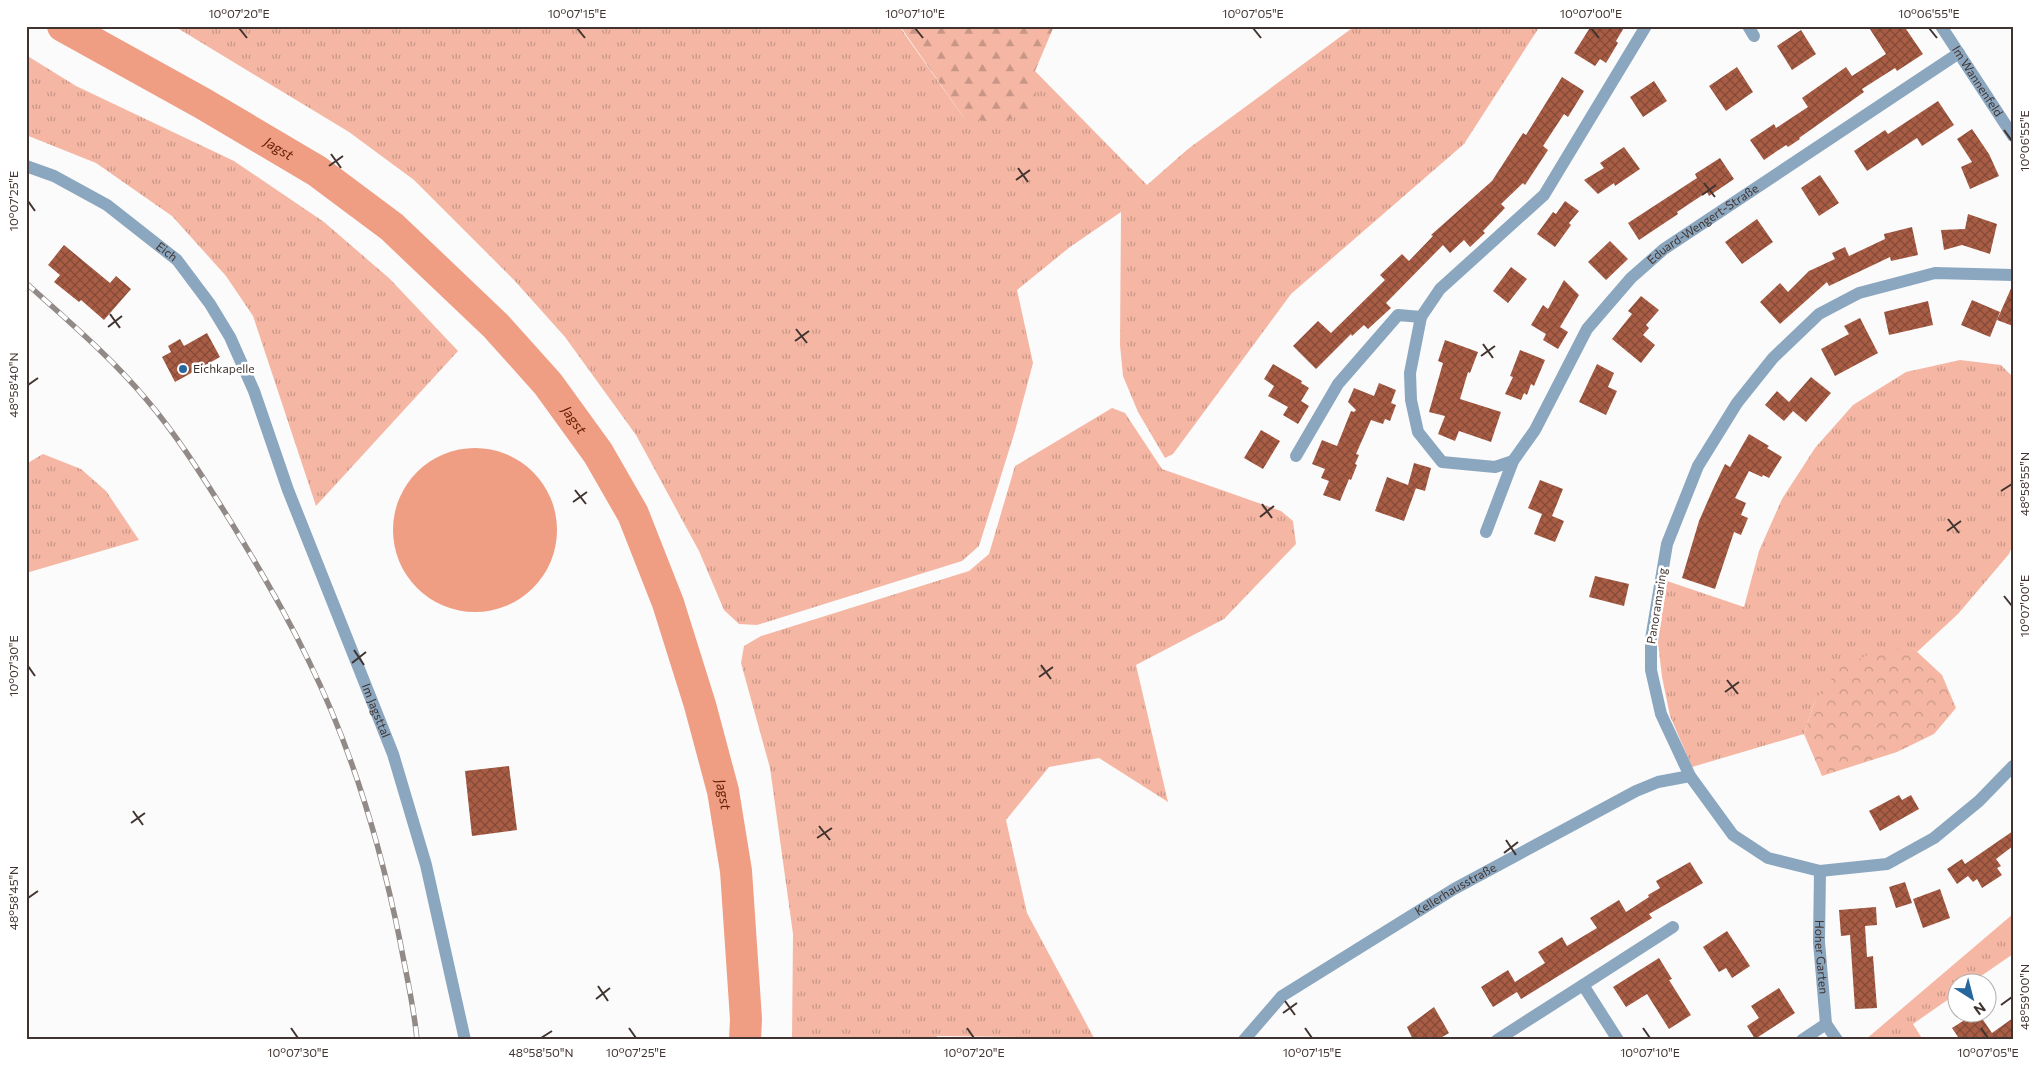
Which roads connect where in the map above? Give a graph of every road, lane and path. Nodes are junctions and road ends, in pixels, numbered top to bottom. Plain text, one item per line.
1 (1646, 26) edge
2 (1941, 26) edge
3 (1959, 53) junction
4 (2013, 136) edge
5 (26, 166) edge
6 (2013, 275) edge
7 (1421, 318) junction
8 (254, 392) joint
9 (1296, 456) dead end
10 (1513, 461) junction
11 (1486, 532) dead end
12 (2013, 766) edge
13 (1690, 776) junction
14 (1820, 871) junction
15 (1673, 927) dead end
16 (1583, 986) junction
17 (1826, 1024) junction
18 (465, 1040) edge
19 (1244, 1040) edge
20 (1497, 1040) edge
21 (1618, 1040) edge
22 (1802, 1040) edge
23 (1838, 1040) edge

1 - 7 street
2 - 3 street, Im Wannenfeld
3 - 4 street, Im Wannenfeld
3 - 10 street, Eduard-Wengert-Straße
5 - 8 street, Eich
6 - 13 street, Panoramaring
7 - 9 street
7 - 10 street
8 - 18 street, Im Jagsttal
10 - 11 street, Eduard-Wengert-Straße
12 - 14 street, Panoramaring
13 - 14 street, Panoramaring
13 - 19 street, Kellerhausstraße
14 - 17 street, Hoher Garten
15 - 16 street
16 - 20 street
16 - 21 street
17 - 22 street
17 - 23 street

